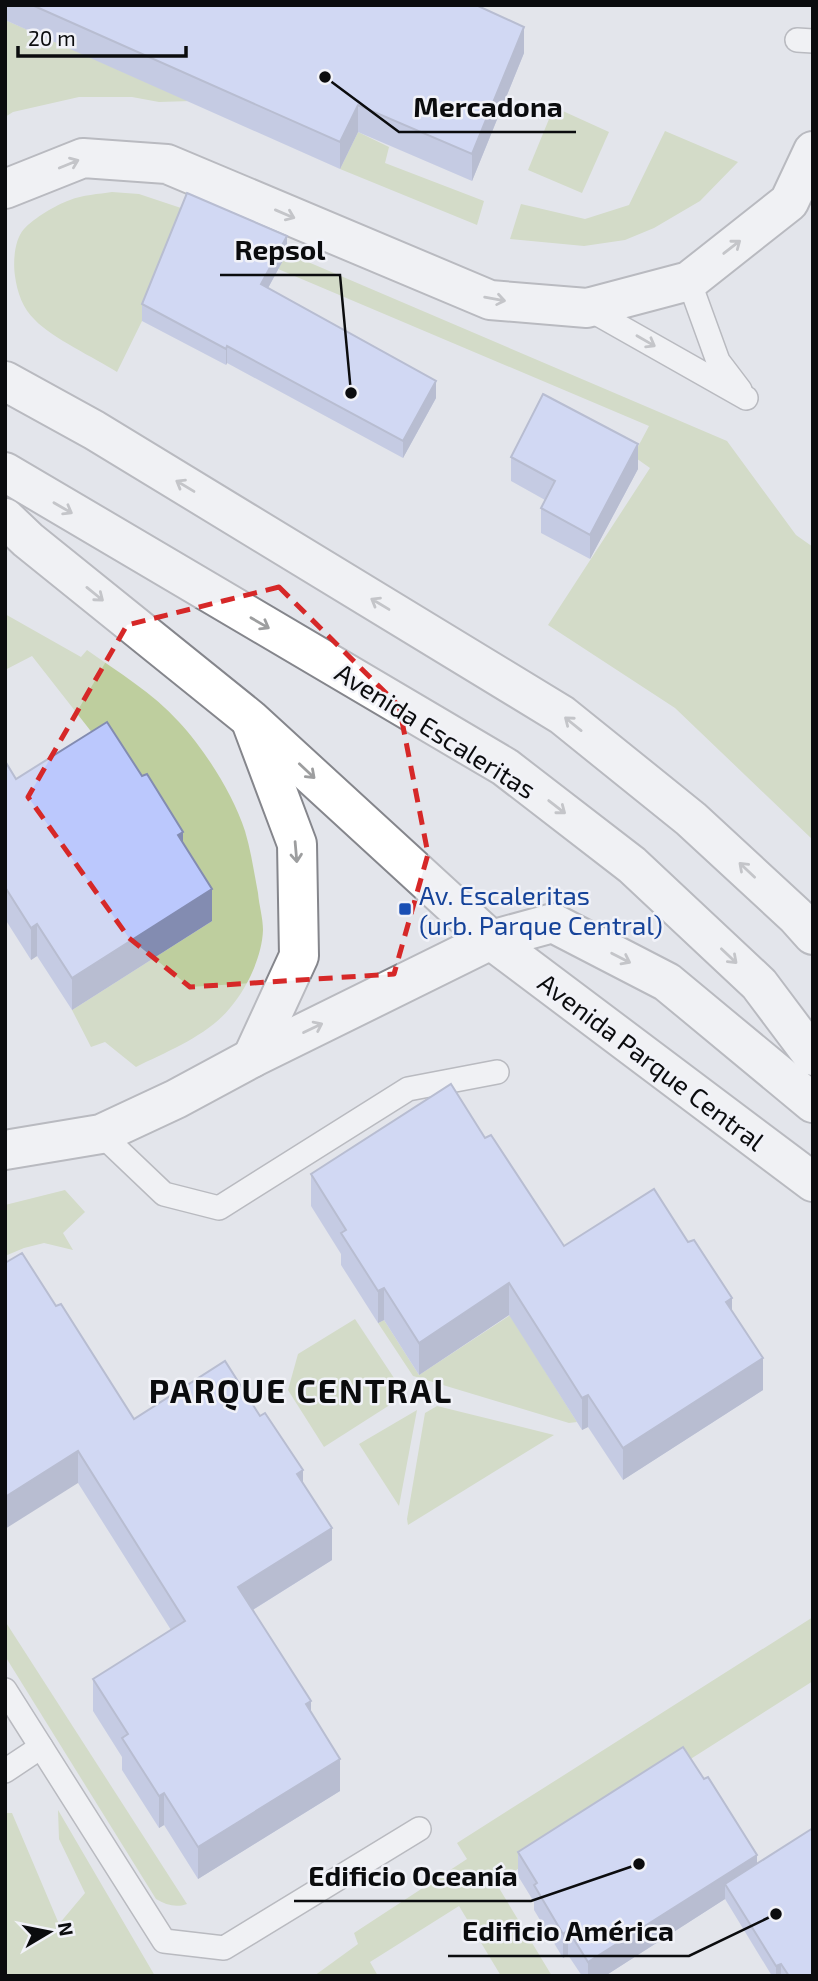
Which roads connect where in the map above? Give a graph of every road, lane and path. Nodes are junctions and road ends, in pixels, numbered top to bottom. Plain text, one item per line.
1 (813, 151) edge
2 (5, 189) edge
3 (689, 281) junction
4 (587, 308) junction
5 (5, 380) edge
6 (5, 472) edge
7 (5, 518) edge
8 (250, 719) junction
9 (813, 935) edge
10 (491, 940) junction
11 (813, 1056) edge
12 (252, 1058) junction
13 (497, 1072) dead end
14 (813, 1103) edge
15 (101, 1134) junction
16 (5, 1150) edge
17 (813, 1182) edge
18 (5, 1690) edge
19 (41, 1747) junction
20 (5, 1771) edge
21 (419, 1829) dead end

3 -> 1 street
2 -> 4 street
3 - 4 street
4 -> 3 lane
9 -> 5 street
6 -> 11 street, Avenida Escaleritas
7 -> 8 street, Avenida Parque Central
8 -> 10 street, Avenida Parque Central
8 -> 12 street
12 -> 10 street, Avenida Parque Central
10 -> 14 street, Avenida Parque Central
10 - 17 street, Avenida Parque Central
12 - 15 street, Avenida Parque Central
13 - 15 lane
15 - 16 street, Avenida Parque Central
18 - 19 lane
19 - 20 lane
19 - 21 lane

